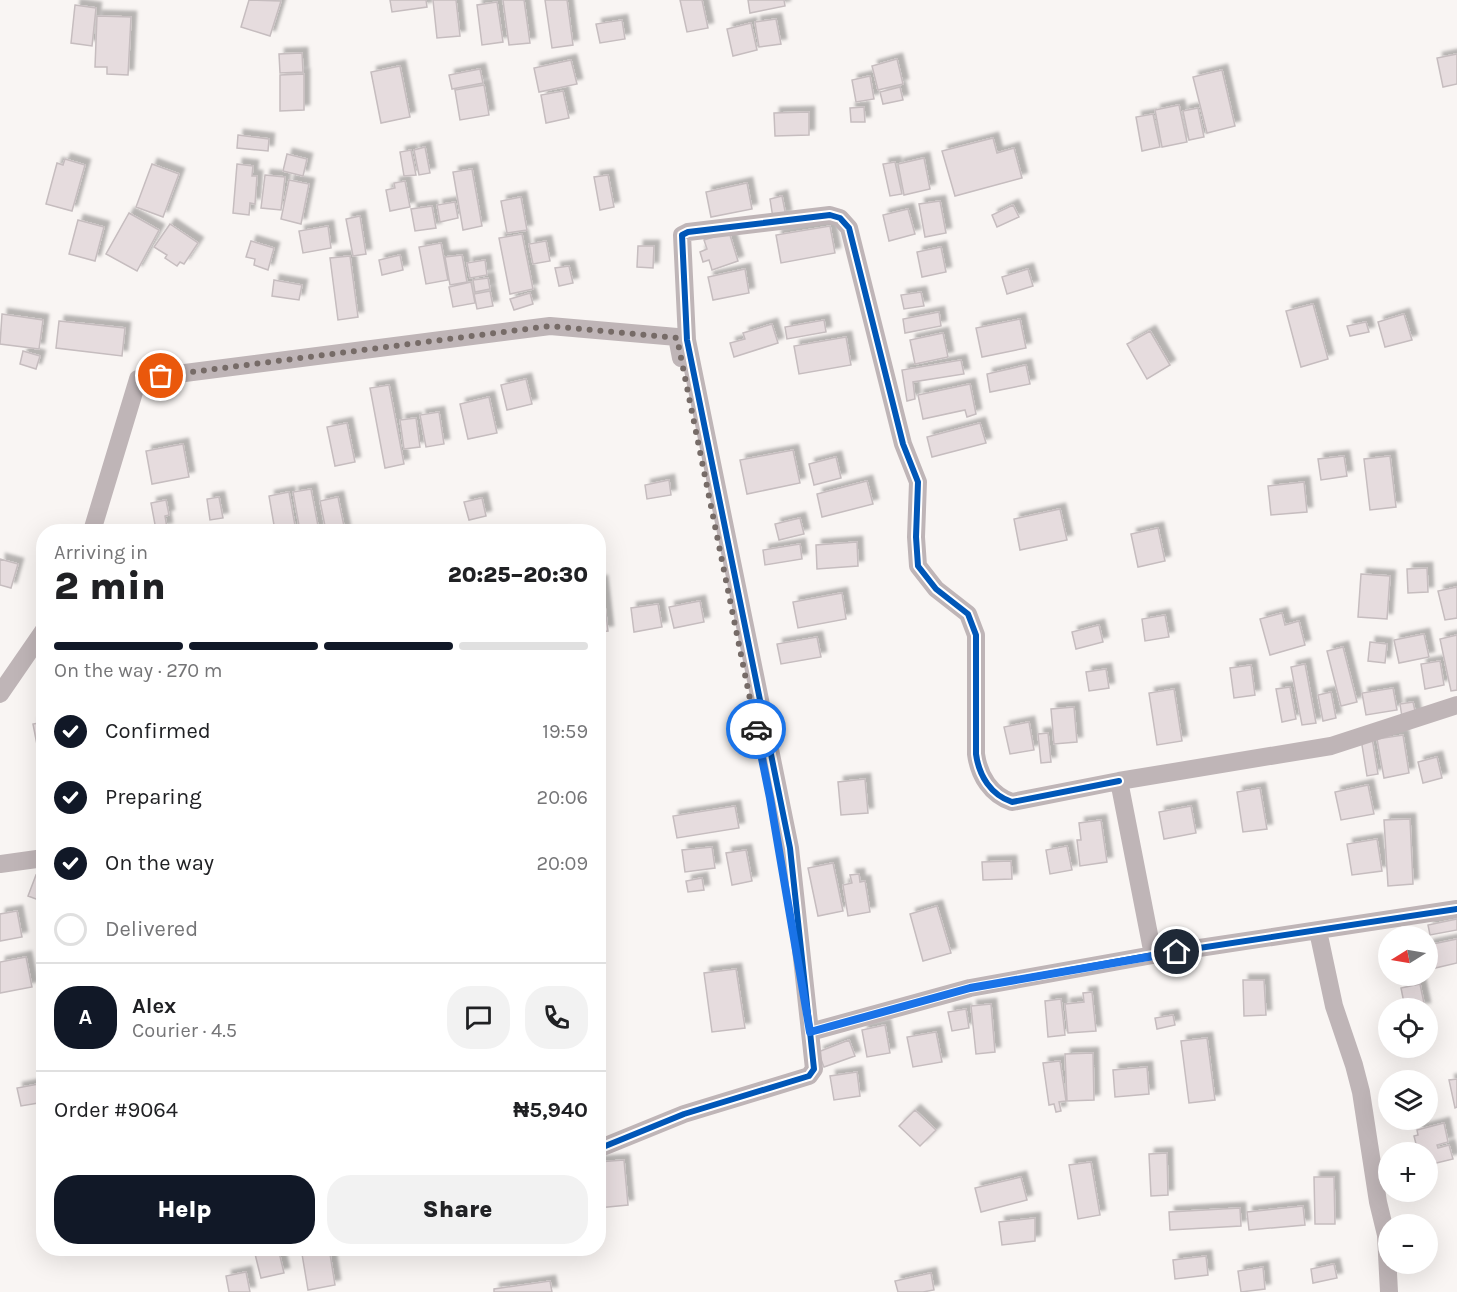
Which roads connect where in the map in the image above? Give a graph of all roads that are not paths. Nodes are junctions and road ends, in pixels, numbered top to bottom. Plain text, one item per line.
1 (94, 524) edge
2 (36, 642) edge
3 (0, 694) edge
4 (1457, 705) edge
5 (1119, 781) junction
6 (36, 859) edge
7 (0, 864) edge
8 (1457, 909) edge
9 (1318, 931) junction
10 (1153, 955) junction
11 (810, 1032) junction
12 (606, 1146) edge
13 (1389, 1292) edge

1 - 11 street
2 - 3 street
4 - 5 street
5 - 10 street
5 - 11 street
6 - 7 street
8 - 9 street
9 - 10 street
9 - 13 street
10 - 11 street
11 - 12 street

